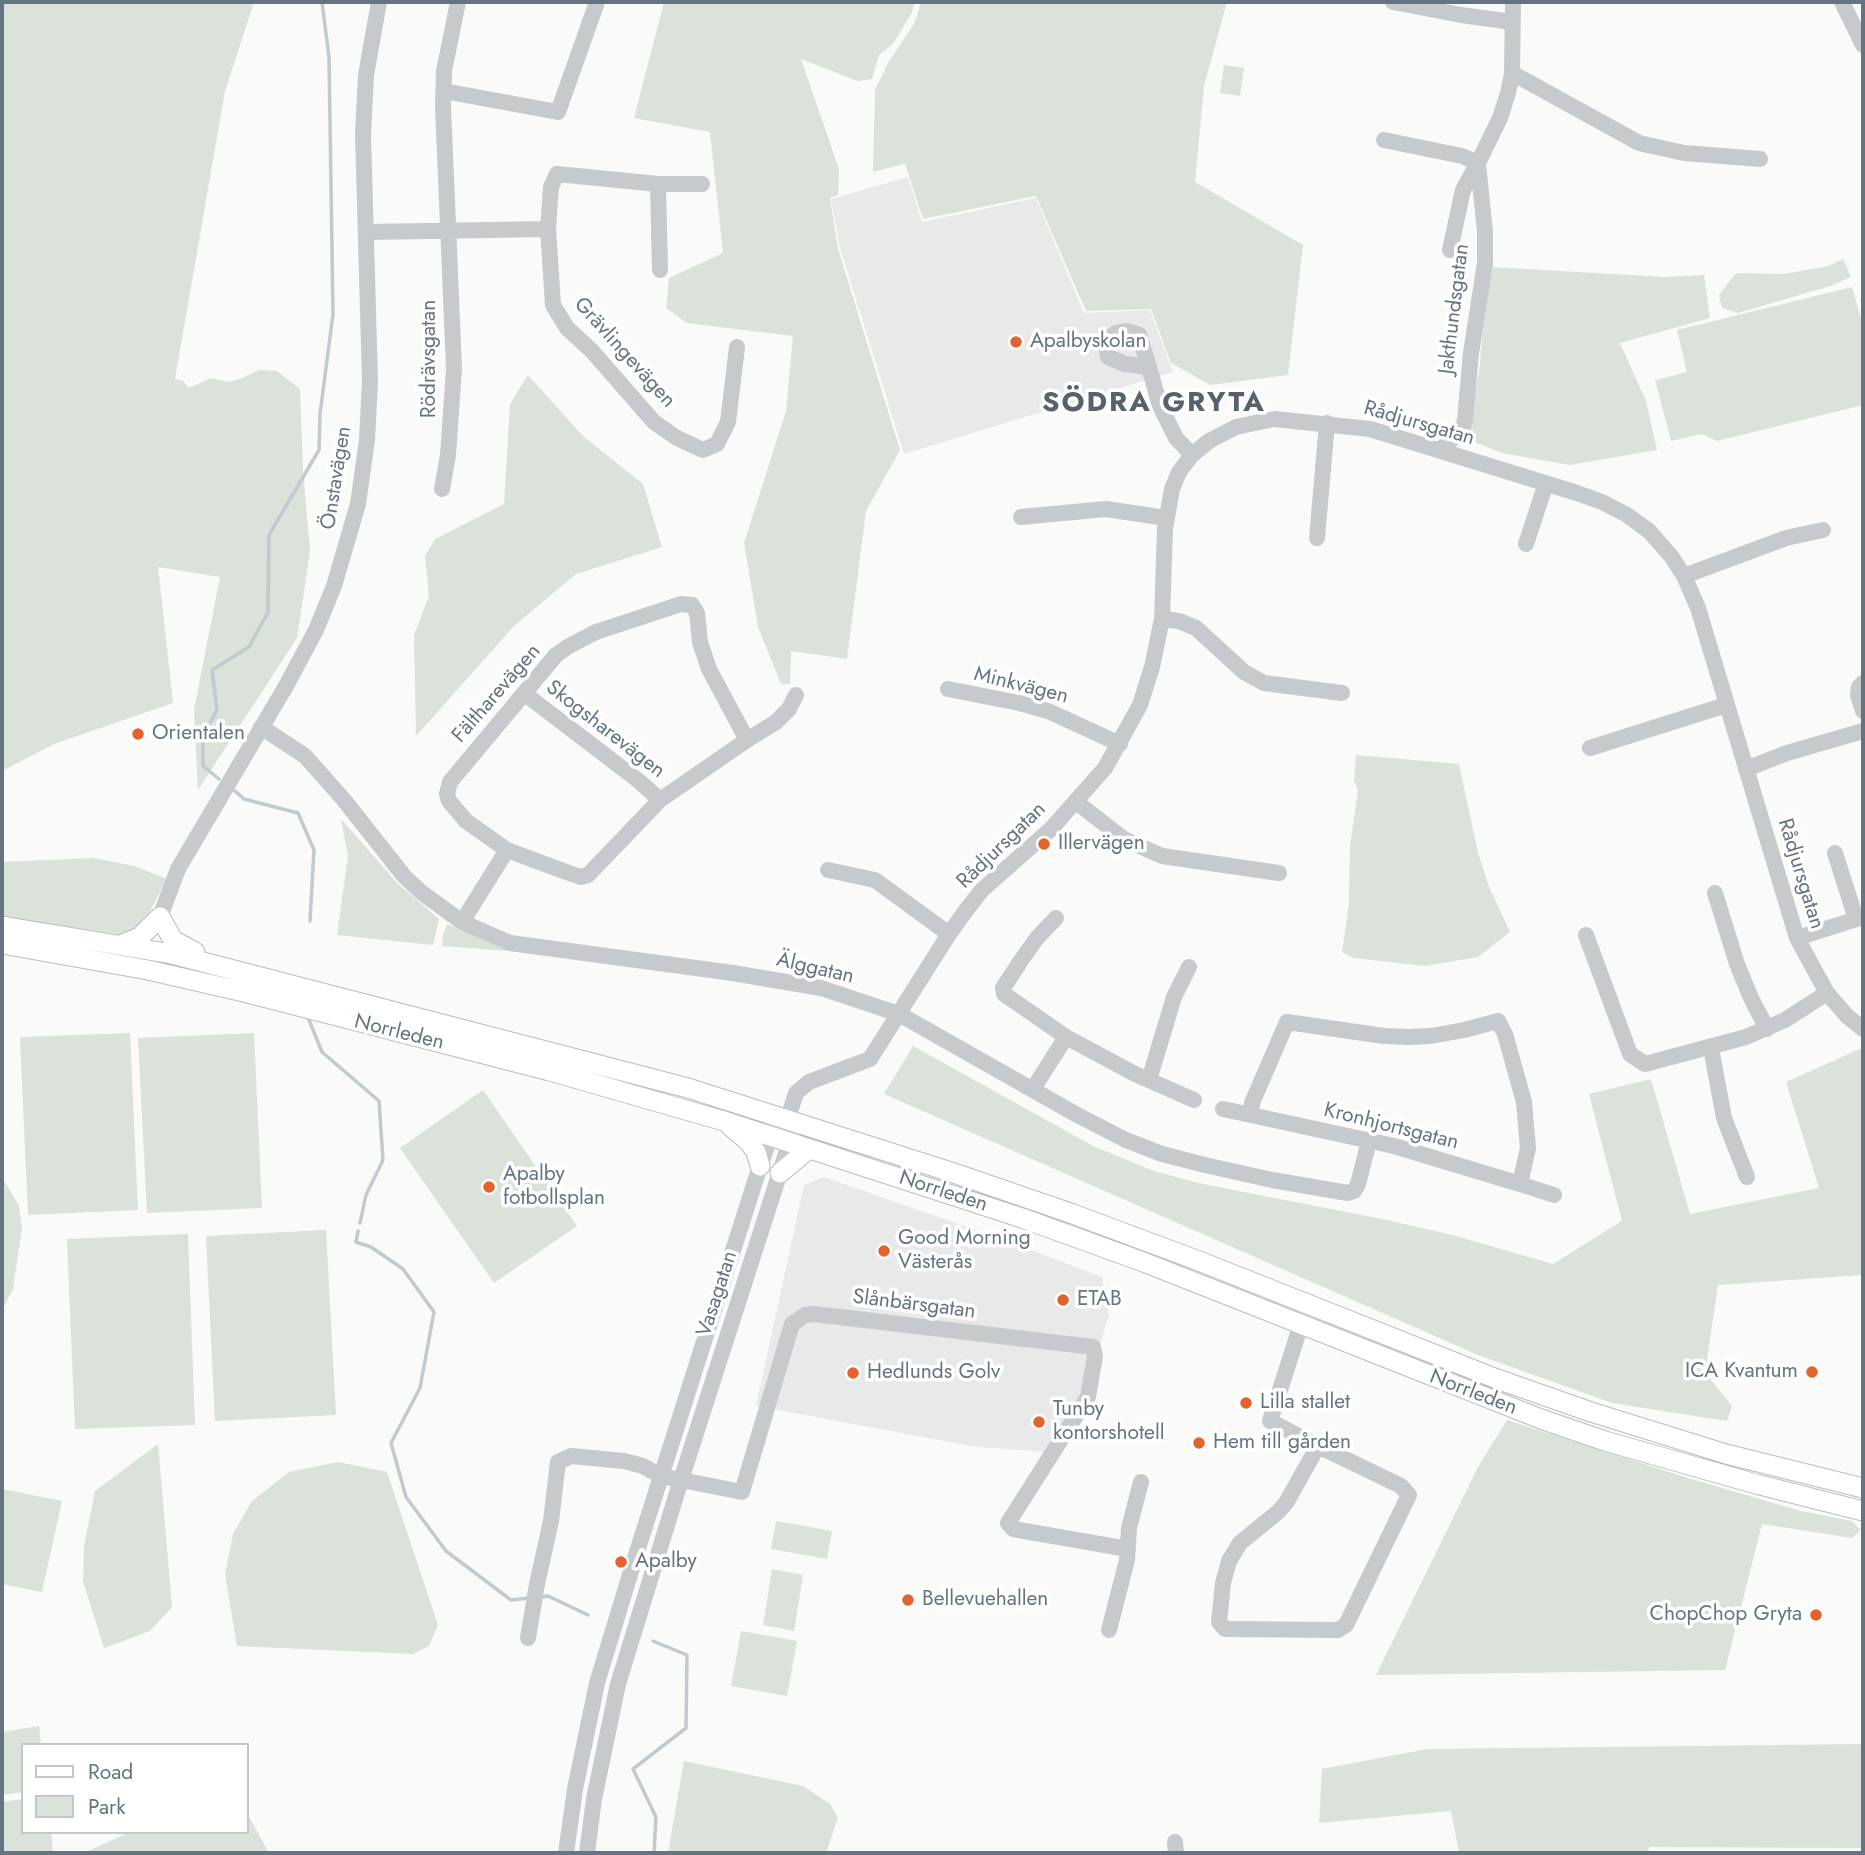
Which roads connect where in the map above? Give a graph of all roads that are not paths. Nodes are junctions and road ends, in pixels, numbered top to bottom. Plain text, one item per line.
1 (379, 2) edge
2 (458, 2) edge
3 (597, 2) edge
4 (1393, 2) edge
5 (1513, 2) edge
6 (1842, 2) edge
7 (1512, 22) junction
8 (1863, 45) edge
9 (1512, 73) junction
10 (444, 91) junction
11 (1384, 140) dead end
12 (1760, 159) dead end
13 (1478, 163) junction
14 (658, 184) junction
15 (702, 184) dead end
16 (447, 229) junction
17 (548, 229) junction
18 (367, 232) junction
19 (1450, 250) dead end
20 (660, 270) dead end
21 (737, 347) dead end
22 (1149, 367) dead end
23 (1327, 423) junction
24 (1440, 450) junction
25 (1192, 455) junction
26 (1546, 483) junction
27 (442, 489) dead end
28 (1021, 517) dead end
29 (1166, 518) junction
30 (1823, 530) dead end
31 (1317, 538) dead end
32 (1526, 544) dead end
33 (1684, 576) junction
34 (1162, 619) junction
35 (1863, 684) edge
36 (948, 690) dead end
37 (1342, 693) dead end
38 (525, 694) junction
39 (796, 695) dead end
40 (1726, 705) junction
41 (1863, 711) edge
42 (261, 727) junction
43 (1863, 731) edge
44 (747, 740) junction
45 (1120, 744) junction
46 (1590, 748) dead end
47 (1746, 769) junction
48 (660, 800) junction
49 (1076, 802) junction
50 (507, 850) junction
51 (1835, 853) dead end
52 (828, 870) dead end
53 (1279, 873) dead end
54 (1715, 893) dead end
55 (160, 917) junction
56 (1860, 918) edge
57 (1056, 919) dead end
58 (462, 922) junction
59 (2, 926) edge
60 (948, 934) junction
61 (1586, 935) dead end
62 (1797, 938) junction
63 (2, 944) edge
64 (124, 944) junction
65 (153, 949) junction
66 (220, 965) junction
67 (1189, 967) dead end
68 (148, 970) junction
69 (1827, 993) junction
70 (899, 1014) junction
71 (1863, 1028) edge
72 (1767, 1029) junction
73 (1066, 1037) junction
74 (1711, 1048) junction
75 (1149, 1080) junction
76 (1033, 1089) junction
77 (1194, 1100) dead end
78 (1223, 1109) dead end
79 (1251, 1115) junction
80 (788, 1118) junction
81 (724, 1121) junction
82 (771, 1136) junction
83 (1369, 1141) junction
84 (790, 1142) junction
85 (809, 1149) junction
86 (760, 1166) junction
87 (780, 1174) junction
88 (1747, 1177) dead end
89 (1520, 1184) junction
90 (1554, 1195) dead end
91 (1307, 1304) junction
92 (1301, 1324) junction
93 (1318, 1446) junction
94 (660, 1476) junction
95 (681, 1480) junction
96 (1141, 1482) dead end
97 (1863, 1488) edge
98 (1863, 1511) edge
99 (1128, 1549) junction
100 (1109, 1630) dead end
101 (528, 1639) dead end
102 (566, 1853) edge
103 (587, 1853) edge

1 - 18 street, Önstavägen
2 - 10 street, Rödrävsgatan
3 - 10 street
4 - 7 street
5 - 7 street
6 - 8 street
7 - 9 street
9 - 12 street
9 - 13 street
10 - 16 street, Rödrävsgatan
11 - 13 street
13 - 19 street
13 - 24 street, Jakthundsgatan
14 - 15 street, Grävlingevägen
14 - 17 street, Grävlingevägen
14 - 20 street
16 - 17 street
16 - 18 street
16 - 27 street, Rödrävsgatan
17 - 21 street, Grävlingevägen
18 - 42 street, Önstavägen
22 - 25 street
23 - 24 street, Rådjursgatan
23 - 25 street, Rådjursgatan
23 - 31 street
24 - 26 street, Rådjursgatan
25 - 29 street, Rådjursgatan
26 - 32 street
26 - 33 street, Rådjursgatan
28 - 29 street
29 - 34 street, Rådjursgatan
30 - 33 street
33 - 40 street, Rådjursgatan
34 - 37 street
34 - 45 street, Rådjursgatan
35 - 41 street
36 - 45 street, Minkvägen
38 - 44 street, Fältharevägen
38 - 48 street, Skogsharevägen
38 - 50 street, Fältharevägen
39 - 44 street, Fältharevägen
40 - 46 street
40 - 47 street, Rådjursgatan
42 - 55 street, Önstavägen
42 - 58 street, Älggatan
43 - 47 street
44 - 48 street, Fältharevägen
45 - 49 street, Rådjursgatan
47 - 62 street, Rådjursgatan
48 - 50 street, Fältharevägen
49 - 53 street
49 - 60 street, Rådjursgatan
50 - 58 street
51 - 56 street
52 - 60 street
54 - 72 street
55 - 64 main road
55 - 65 main road
55 - 66 main road
56 - 62 street
57 - 73 street
58 - 70 street, Älggatan
59 - 64 main road, Norrleden
60 - 70 street, Rådjursgatan
61 - 74 street
62 - 69 street, Rådjursgatan
63 - 68 main road, Norrleden
64 - 65 main road, Norrleden
65 - 66 main road, Norrleden
65 - 68 main road
66 - 80 main road, Norrleden
67 - 75 street
68 - 81 main road, Norrleden
69 - 71 street, Rådjursgatan
69 - 72 street
70 - 76 street, Älggatan
70 - 80 street, Rådjursgatan
72 - 74 street
73 - 75 street
73 - 76 street
74 - 88 street
75 - 77 street
76 - 83 street, Älggatan
78 - 79 street, Kronhjortsgatan
79 - 83 street, Kronhjortsgatan
79 - 89 street
80 - 82 street, Vasagatan
80 - 84 street, Vasagatan
80 - 91 main road, Norrleden
81 - 82 main road, Norrleden
81 - 86 main road
82 - 84 main road, Norrleden
82 - 86 street, Vasagatan
83 - 89 street, Kronhjortsgatan
84 - 85 main road, Norrleden
84 - 87 street, Vasagatan
85 - 87 main road
85 - 92 main road, Norrleden
86 - 94 street, Vasagatan
87 - 95 street, Vasagatan
89 - 90 street, Kronhjortsgatan
91 - 92 street
91 - 97 main road, Norrleden
92 - 93 street
92 - 98 main road, Norrleden
93 - 93 street
94 - 95 street, Slånbärsgatan
94 - 101 street
94 - 102 street, Vasagatan
95 - 99 street, Slånbärsgatan
95 - 103 street, Vasagatan
96 - 99 street
99 - 100 street

